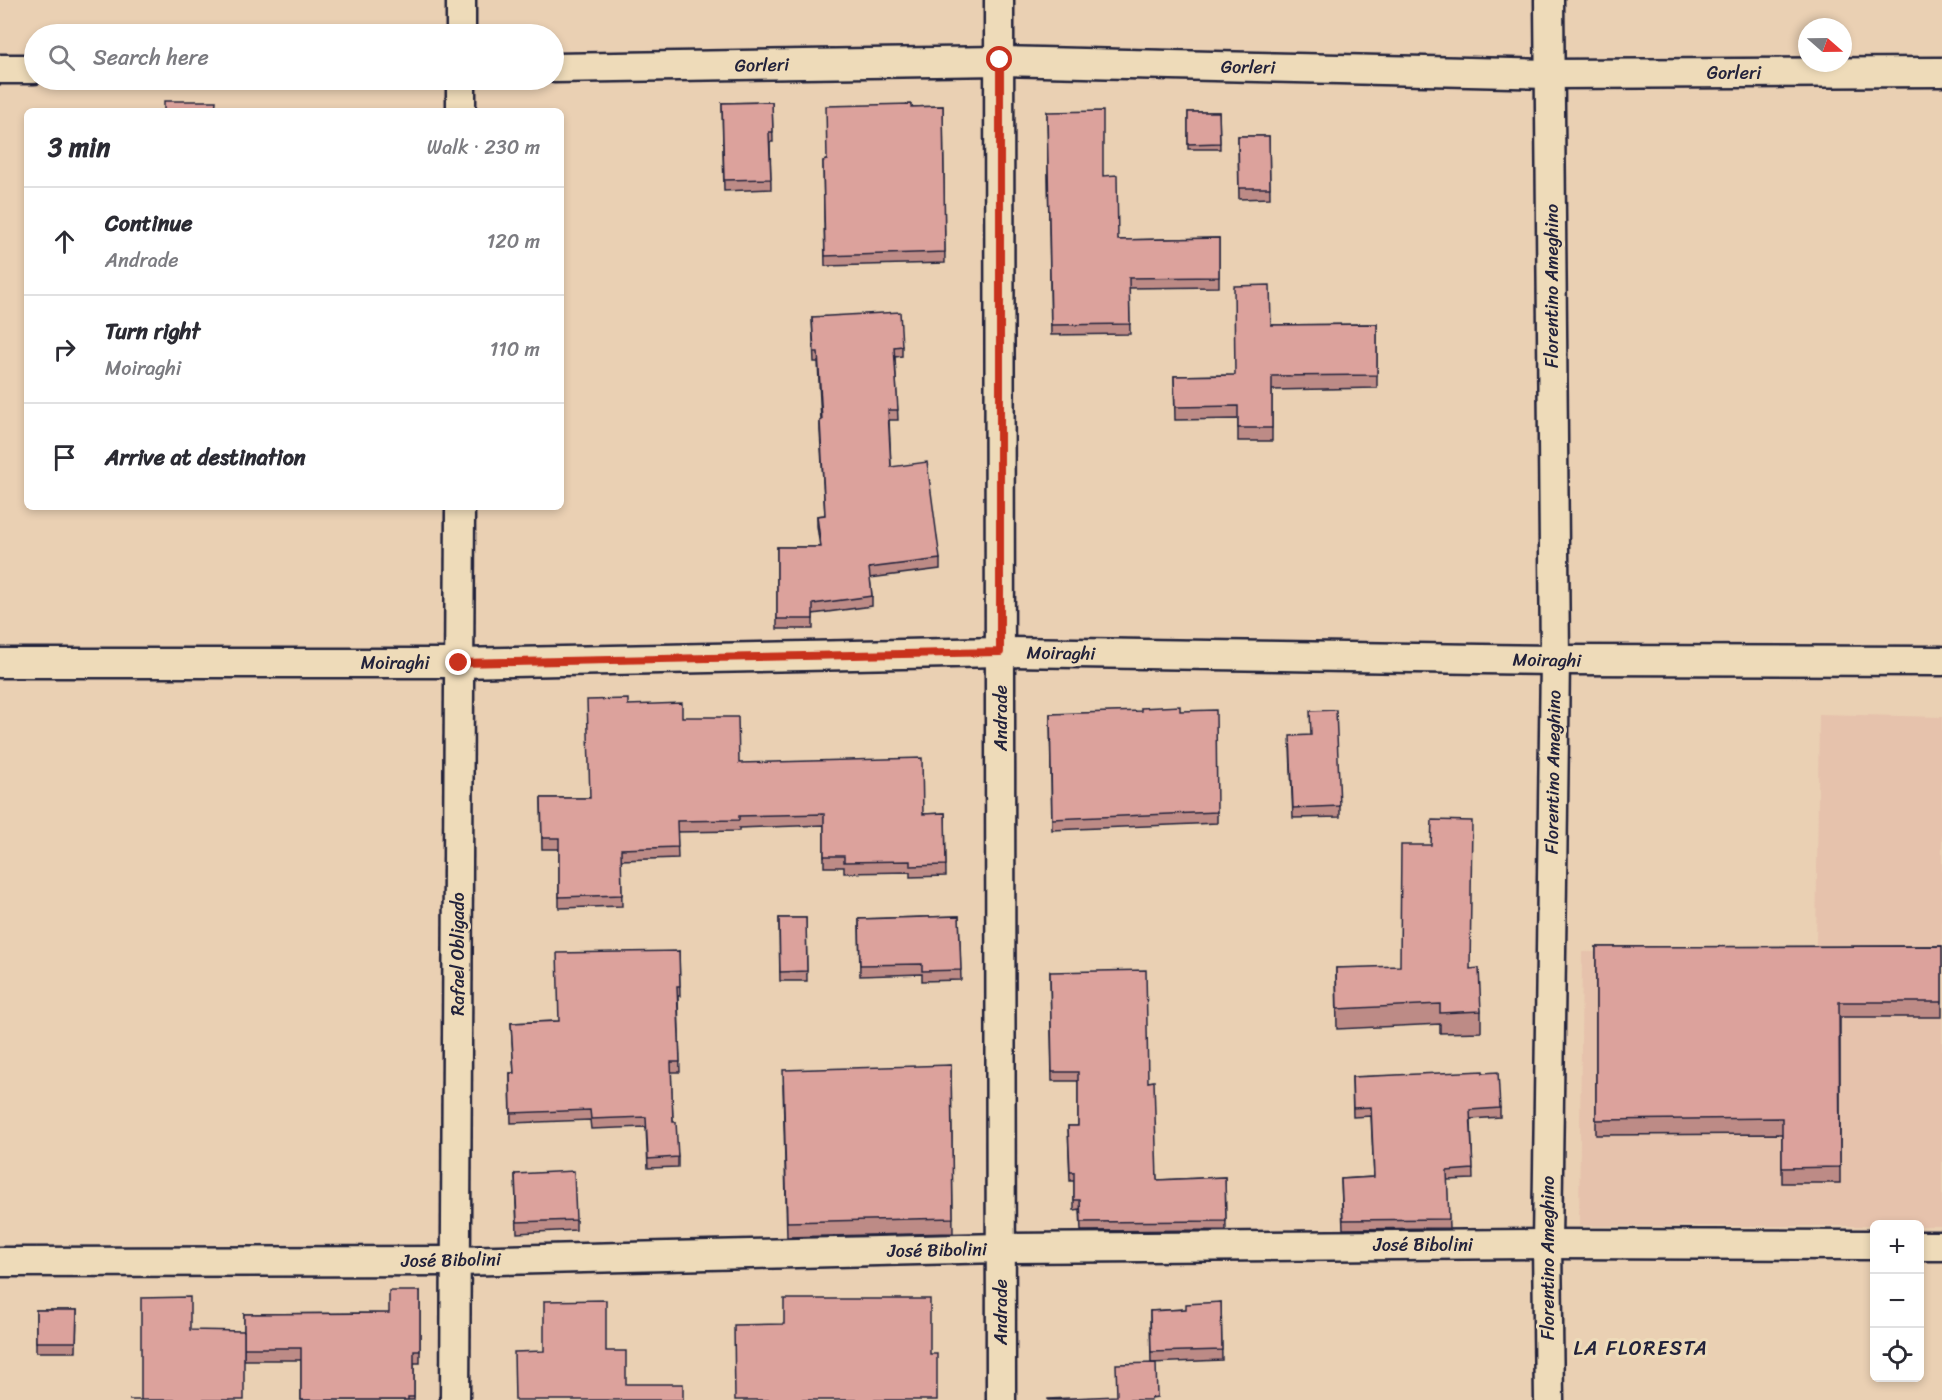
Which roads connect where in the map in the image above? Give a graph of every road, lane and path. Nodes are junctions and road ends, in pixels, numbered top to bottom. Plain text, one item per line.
1 (461, 0) edge
2 (999, 0) edge
3 (1549, 0) edge
4 (461, 24) edge
5 (1000, 60) junction
6 (564, 68) edge
7 (0, 69) edge
8 (24, 69) edge
9 (1942, 72) edge
10 (1550, 74) junction
11 (461, 90) edge
12 (461, 108) edge
13 (460, 510) edge
14 (1000, 652) junction
15 (1555, 660) junction
16 (1942, 661) edge
17 (0, 663) edge
18 (459, 663) junction
19 (1547, 1244) junction
20 (1870, 1245) edge
21 (1924, 1246) edge
22 (1942, 1246) edge
23 (1001, 1248) junction
24 (457, 1261) junction
25 (0, 1262) edge
26 (455, 1400) edge
27 (1001, 1400) edge
28 (1549, 1400) edge

1 - 4 street
2 - 5 street, Andrade
3 - 10 street, Florentino Ameghino
5 - 6 street, Gorleri
5 - 10 street, Gorleri
5 - 14 street, Andrade
7 - 8 street
9 - 10 street, Gorleri
10 - 15 street, Florentino Ameghino
11 - 12 street
13 - 18 street, Rafael Obligado
14 - 15 street, Moiraghi
14 - 18 street, Moiraghi
14 - 23 street, Andrade
15 - 16 street, Moiraghi
15 - 19 street, Florentino Ameghino
17 - 18 street, Moiraghi
18 - 24 street, Rafael Obligado
19 - 20 street, José Bibolini
19 - 23 street, José Bibolini
19 - 28 street, Florentino Ameghino
21 - 22 street
23 - 24 street, José Bibolini
23 - 27 street, Andrade
24 - 25 street, José Bibolini
24 - 26 street, Rafael Obligado

